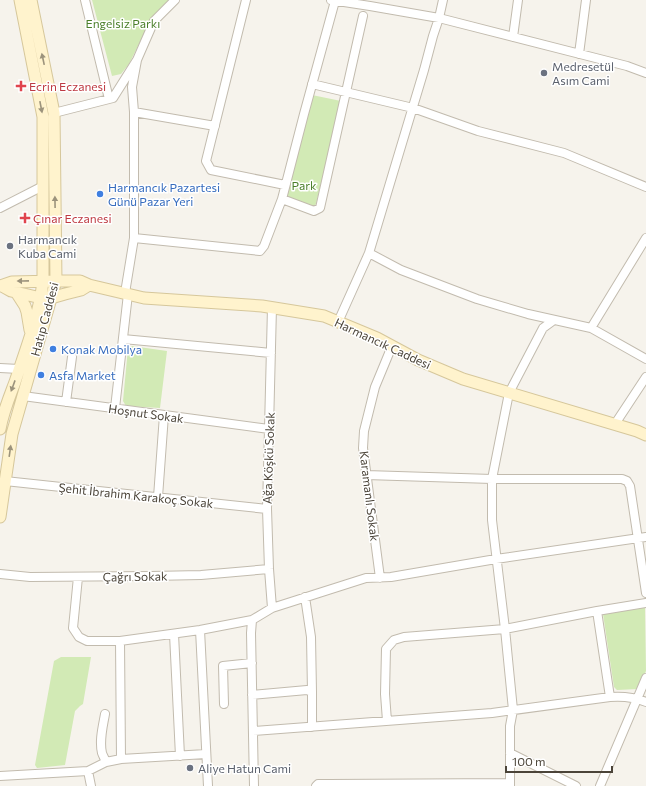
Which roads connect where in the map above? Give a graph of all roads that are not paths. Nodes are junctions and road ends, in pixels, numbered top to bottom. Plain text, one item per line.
1 (20, 0) edge
2 (31, 0) edge
3 (86, 0) edge
4 (175, 0) edge
5 (246, 0) edge
6 (333, 0) edge
7 (443, 0) edge
8 (518, 0) edge
9 (586, 0) edge
10 (344, 1) edge
11 (363, 16) dead end
12 (439, 18) junction
13 (513, 37) junction
14 (579, 54) junction
15 (137, 60) junction
16 (646, 73) edge
17 (312, 84) junction
18 (346, 92) junction
19 (109, 99) junction
20 (413, 108) junction
21 (54, 112) junction
22 (134, 112) junction
23 (215, 126) junction
24 (285, 185) junction
25 (43, 186) junction
26 (646, 187) edge
27 (282, 199) junction
28 (0, 208) edge
29 (134, 238) junction
30 (646, 238) edge
31 (369, 253) junction
32 (43, 281) junction
33 (56, 281) junction
34 (89, 285) junction
35 (1, 286) edge
36 (16, 292) junction
37 (126, 293) junction
38 (46, 298) junction
39 (272, 307) junction
40 (554, 320) junction
41 (338, 322) junction
42 (591, 328) junction
43 (31, 333) junction
44 (123, 339) junction
45 (392, 346) junction
46 (271, 353) junction
47 (72, 357) dead end
48 (646, 359) edge
49 (0, 368) edge
50 (19, 369) junction
51 (646, 377) edge
52 (509, 393) junction
53 (23, 396) junction
54 (66, 402) junction
55 (116, 408) junction
56 (164, 415) junction
57 (615, 424) junction
58 (0, 429) edge
59 (269, 429) junction
60 (646, 435) edge
61 (366, 475) junction
62 (492, 479) junction
63 (5, 481) junction
64 (158, 497) junction
65 (267, 509) junction
66 (0, 518) edge
67 (642, 537) edge
68 (496, 559) junction
69 (269, 569) junction
70 (0, 574) edge
71 (78, 577) junction
72 (380, 578) junction
73 (646, 593) edge
74 (305, 597) junction
75 (646, 603) edge
76 (272, 608) junction
77 (597, 611) junction
78 (252, 620) junction
79 (505, 629) junction
80 (200, 630) junction
81 (174, 634) junction
82 (120, 641) junction
83 (252, 663) junction
84 (646, 678) edge
85 (312, 692) junction
86 (252, 695) junction
87 (610, 697) junction
88 (637, 698) junction
89 (646, 702) edge
90 (224, 704) dead end
91 (513, 710) junction
92 (106, 714) dead end
93 (387, 721) junction
94 (312, 727) junction
95 (253, 731) junction
96 (510, 753) junction
97 (206, 754) junction
98 (180, 756) junction
99 (122, 759) junction
100 (106, 762) junction
101 (88, 771) junction
102 (0, 776) edge
103 (510, 784) edge
104 (372, 785) edge
105 (446, 785) edge
106 (91, 786) edge
107 (208, 786) edge
108 (254, 786) edge
109 (316, 786) edge
110 (576, 786) edge
111 (600, 786) edge

1 -> 25 main road, Hatıp Caddesi
21 -> 2 main road, Hatıp Caddesi
3 - 19 street
4 - 15 street
5 - 23 street
6 - 10 street
6 - 17 street
7 - 12 street
8 - 13 street
9 - 14 street
10 - 12 street
11 - 18 street
12 - 13 street
12 - 20 street
13 - 14 street
14 - 16 street
15 - 19 street
15 - 22 street
17 - 18 street
17 - 24 street
18 - 20 street
18 - 27 street
19 - 21 street
20 - 26 street
20 - 31 street
33 -> 21 main road, Hatıp Caddesi
22 - 23 street
22 - 29 street
23 - 24 street
24 - 27 street
25 - 28 street
25 - 32 main road, Hatıp Caddesi
27 - 29 street
29 - 37 street
30 - 42 street
31 - 40 street
31 - 41 street
32 - 33 main road, Harmancık Caddesi
32 -> 35 main road, Harmancık Caddesi
32 - 38 main road, Hatıp Caddesi
33 - 34 main road, Harmancık Caddesi
33 - 38 main road, Hatıp Caddesi
34 - 37 main road, Harmancık Caddesi
34 - 38 main road
35 - 36 main road
36 - 38 main road
36 - 43 main road
37 - 39 main road, Harmancık Caddesi
37 - 44 street
38 - 43 main road, Hatıp Caddesi
38 - 53 main road, Hatıp Caddesi
39 - 41 main road, Harmancık Caddesi
39 - 46 street, Ağa Köşkü Sokak
40 - 42 street
40 - 52 street
41 - 45 main road, Harmancık Caddesi
42 - 48 street
43 - 50 main road, Hatıp Caddesi
44 - 46 street
44 - 55 street
45 - 52 main road, Harmancık Caddesi
45 - 61 street, Karamanlı Sokak
46 - 59 street, Ağa Köşkü Sokak
47 - 54 street
49 - 50 street
50 -> 58 main road, Hatıp Caddesi
51 - 57 street
52 - 57 main road, Harmancık Caddesi
52 - 62 street
53 - 54 street, Hoşnut Sokak
63 -> 53 main road, Hatıp Caddesi
54 - 55 street, Hoşnut Sokak
55 - 56 street, Hoşnut Sokak
56 - 59 street, Hoşnut Sokak
56 - 64 street
57 - 60 main road, Harmancık Caddesi
59 - 65 street, Ağa Köşkü Sokak
61 - 62 street
61 - 72 street, Karamanlı Sokak
62 - 67 street
62 - 68 street
63 - 64 street, Şehit İbrahim Karakoç Sokak
63 - 66 main road, Hatıp Caddesi
64 - 65 street, Şehit İbrahim Karakoç Sokak
65 - 69 street, Ağa Köşkü Sokak
67 - 68 street
67 - 73 street
68 - 72 street
68 - 79 street
69 - 71 street, Çağrı Sokak
69 - 76 street, Ağa Köşkü Sokak
70 - 71 street, Çağrı Sokak
71 - 82 street
72 - 74 street
74 - 76 street
74 - 85 street
75 - 77 street
76 - 78 street
77 - 79 street
77 - 87 street
78 - 80 street
78 - 83 street
79 - 91 street
79 - 93 street
80 - 81 street
80 - 97 street
81 - 82 street
81 - 98 street
82 - 99 street
83 - 86 street
83 - 90 street
84 - 88 street
85 - 86 street
85 - 94 street
86 - 95 street
87 - 88 street
87 - 91 street
88 - 89 street
88 - 111 street
91 - 93 street
91 - 96 street
92 - 100 street
93 - 94 street
94 - 95 street
95 - 108 street
96 - 103 street
96 - 110 street
97 - 98 street
97 - 107 street
98 - 99 street
99 - 100 street
100 - 101 street
101 - 102 street
101 - 106 street
103 - 105 street
104 - 105 street
104 - 109 street

